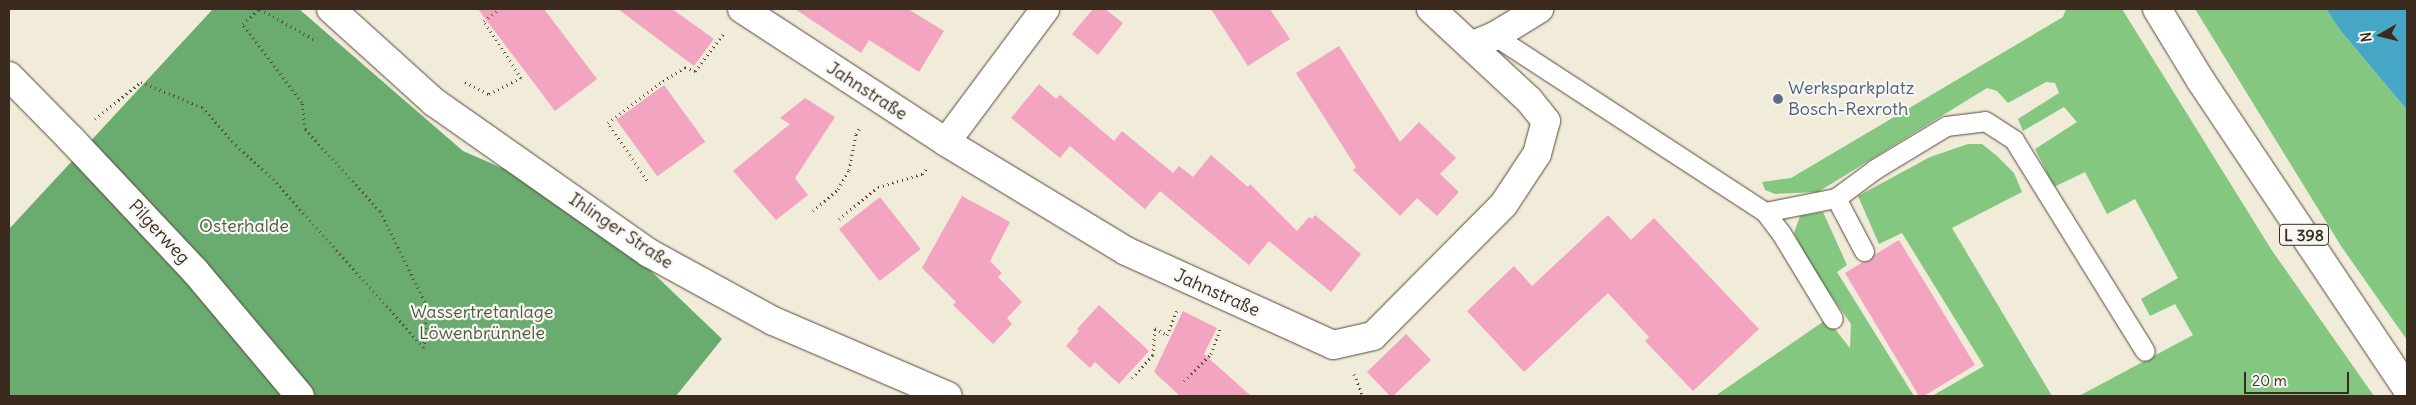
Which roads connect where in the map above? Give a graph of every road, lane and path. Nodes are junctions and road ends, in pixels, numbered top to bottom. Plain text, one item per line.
1 (259, 9) edge
2 (331, 9) edge
3 (500, 9) edge
4 (742, 9) edge
5 (1045, 9) edge
6 (1431, 9) edge
7 (1539, 9) edge
8 (2157, 9) edge
9 (1483, 41) junction
10 (9, 76) edge
11 (464, 81) dead end
12 (878, 97) junction
13 (71, 138) junction
14 (946, 142) junction
15 (647, 180) dead end
16 (1836, 198) junction
17 (813, 211) dead end
18 (1765, 212) junction
19 (839, 219) dead end
20 (1864, 251) dead end
21 (1189, 280) junction
22 (1232, 299) junction
23 (1833, 319) dead end
24 (2145, 352) dead end
25 (1132, 378) dead end
26 (1184, 381) dead end
27 (2407, 389) edge
28 (300, 396) edge
29 (948, 396) edge

1 - 13 path
2 - 29 street, Ihlinger Straße
3 - 11 path
4 - 12 street, Jahnstraße
4 - 15 path
5 - 14 street
6 - 9 street
7 - 9 street
8 - 27 street, L 398
9 - 18 lane
9 - 22 street, Jahnstraße
10 - 13 street, Pilgerweg
12 - 14 street, Jahnstraße
12 - 17 path
13 - 28 street, Pilgerweg
14 - 19 path
14 - 21 street, Jahnstraße
16 - 18 lane
16 - 20 lane
16 - 24 lane
18 - 23 lane
21 - 22 street, Jahnstraße
21 - 25 path
22 - 26 path

